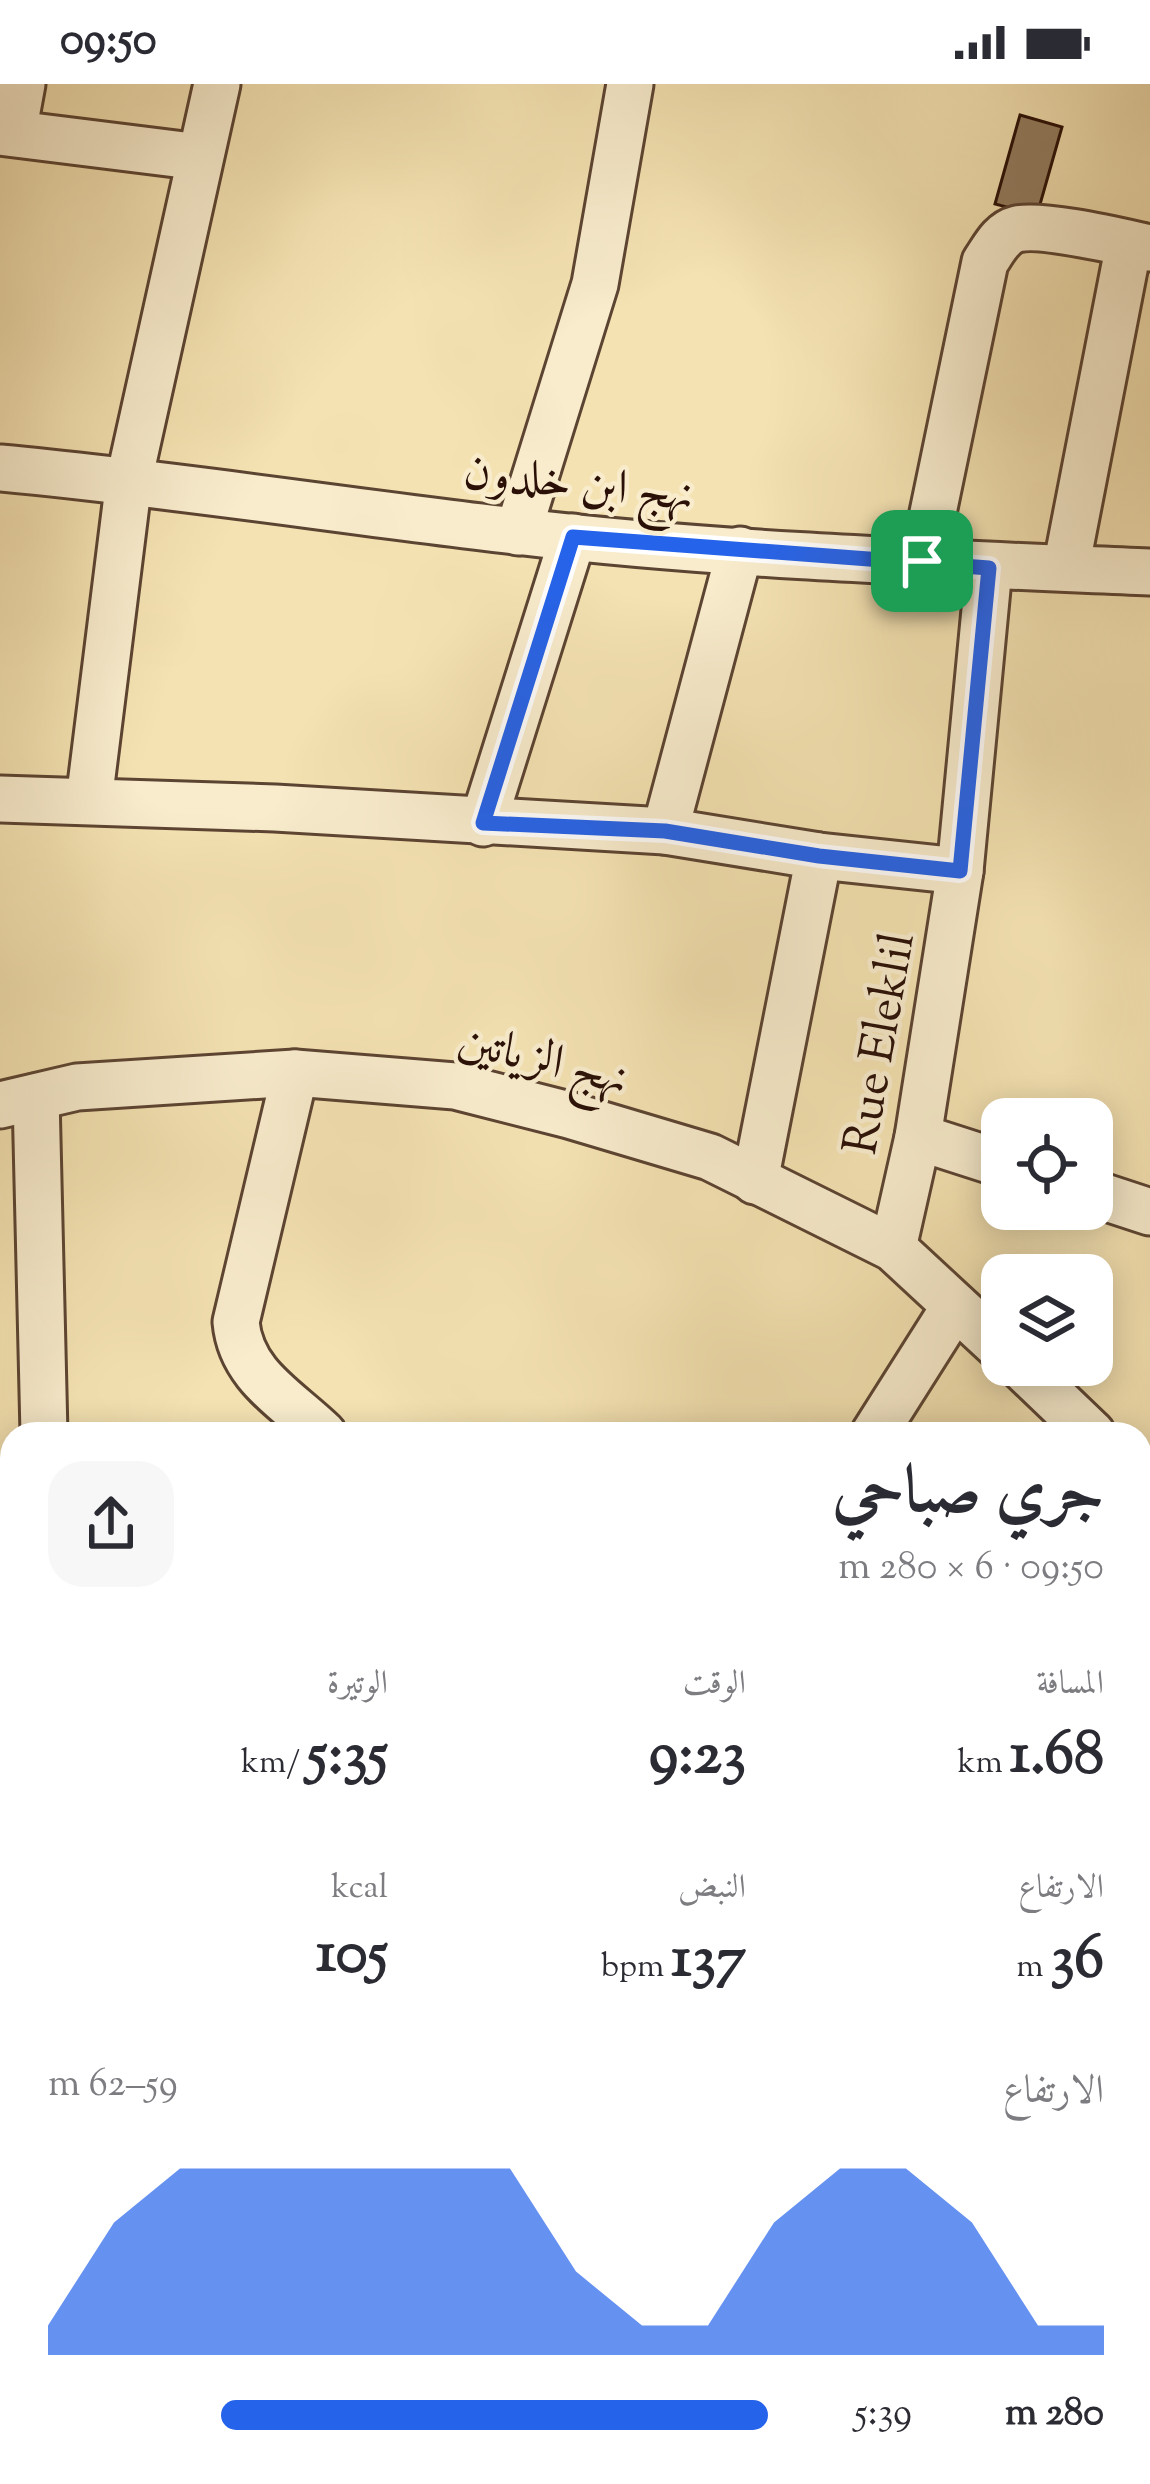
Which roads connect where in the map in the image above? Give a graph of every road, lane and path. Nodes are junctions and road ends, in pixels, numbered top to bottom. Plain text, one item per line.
1 (22, 84) edge
2 (217, 84) edge
3 (630, 84) edge
4 (6, 132) edge
5 (200, 157) junction
6 (1140, 246) edge
7 (0, 469) edge
8 (129, 480) junction
9 (518, 532) junction
10 (573, 537) junction
11 (740, 550) junction
12 (922, 561) junction
13 (989, 568) junction
14 (1066, 568) junction
15 (1150, 572) edge
16 (0, 799) edge
17 (89, 801) junction
18 (483, 823) junction
19 (665, 831) junction
20 (819, 856) junction
21 (960, 871) junction
22 (295, 1073) junction
23 (18, 1101) edge
24 (918, 1137) junction
25 (981, 1157) edge
26 (754, 1181) junction
27 (1113, 1200) edge
28 (1150, 1212) edge
29 (893, 1248) junction
30 (955, 1306) junction
31 (981, 1330) edge
32 (1042, 1386) edge
33 (43, 1422) edge
34 (310, 1422) edge
35 (882, 1422) edge
36 (1079, 1422) edge

1 - 4 street
2 - 5 street
3 - 9 street
4 - 5 street
5 - 8 street
6 - 12 street
6 - 14 street
7 - 8 street, نهج ابن خلدون
8 - 9 street, نهج ابن خلدون
8 - 17 street
9 - 10 street, نهج ابن خلدون
10 - 11 street, نهج ابن خلدون
10 - 18 street
11 - 12 street, نهج ابن خلدون
11 - 19 street
12 - 13 street, نهج ابن خلدون
13 - 14 street, نهج ابن خلدون
13 - 21 street, Rue Eleklil
14 - 15 street, نهج ابن خلدون
16 - 17 street
17 - 18 street
18 - 19 street
19 - 20 street
20 - 21 street
20 - 26 street
21 - 24 street, Rue Eleklil
22 - 23 street, نهج الزياتين
22 - 26 street, نهج الزياتين
22 - 34 street
23 - 33 street
24 - 25 street
24 - 29 street, Rue Eleklil
26 - 29 street, نهج الزياتين
27 - 28 street
29 - 30 street, نهج الزياتين
30 - 31 street, نهج الزياتين
30 - 35 street
32 - 36 street

